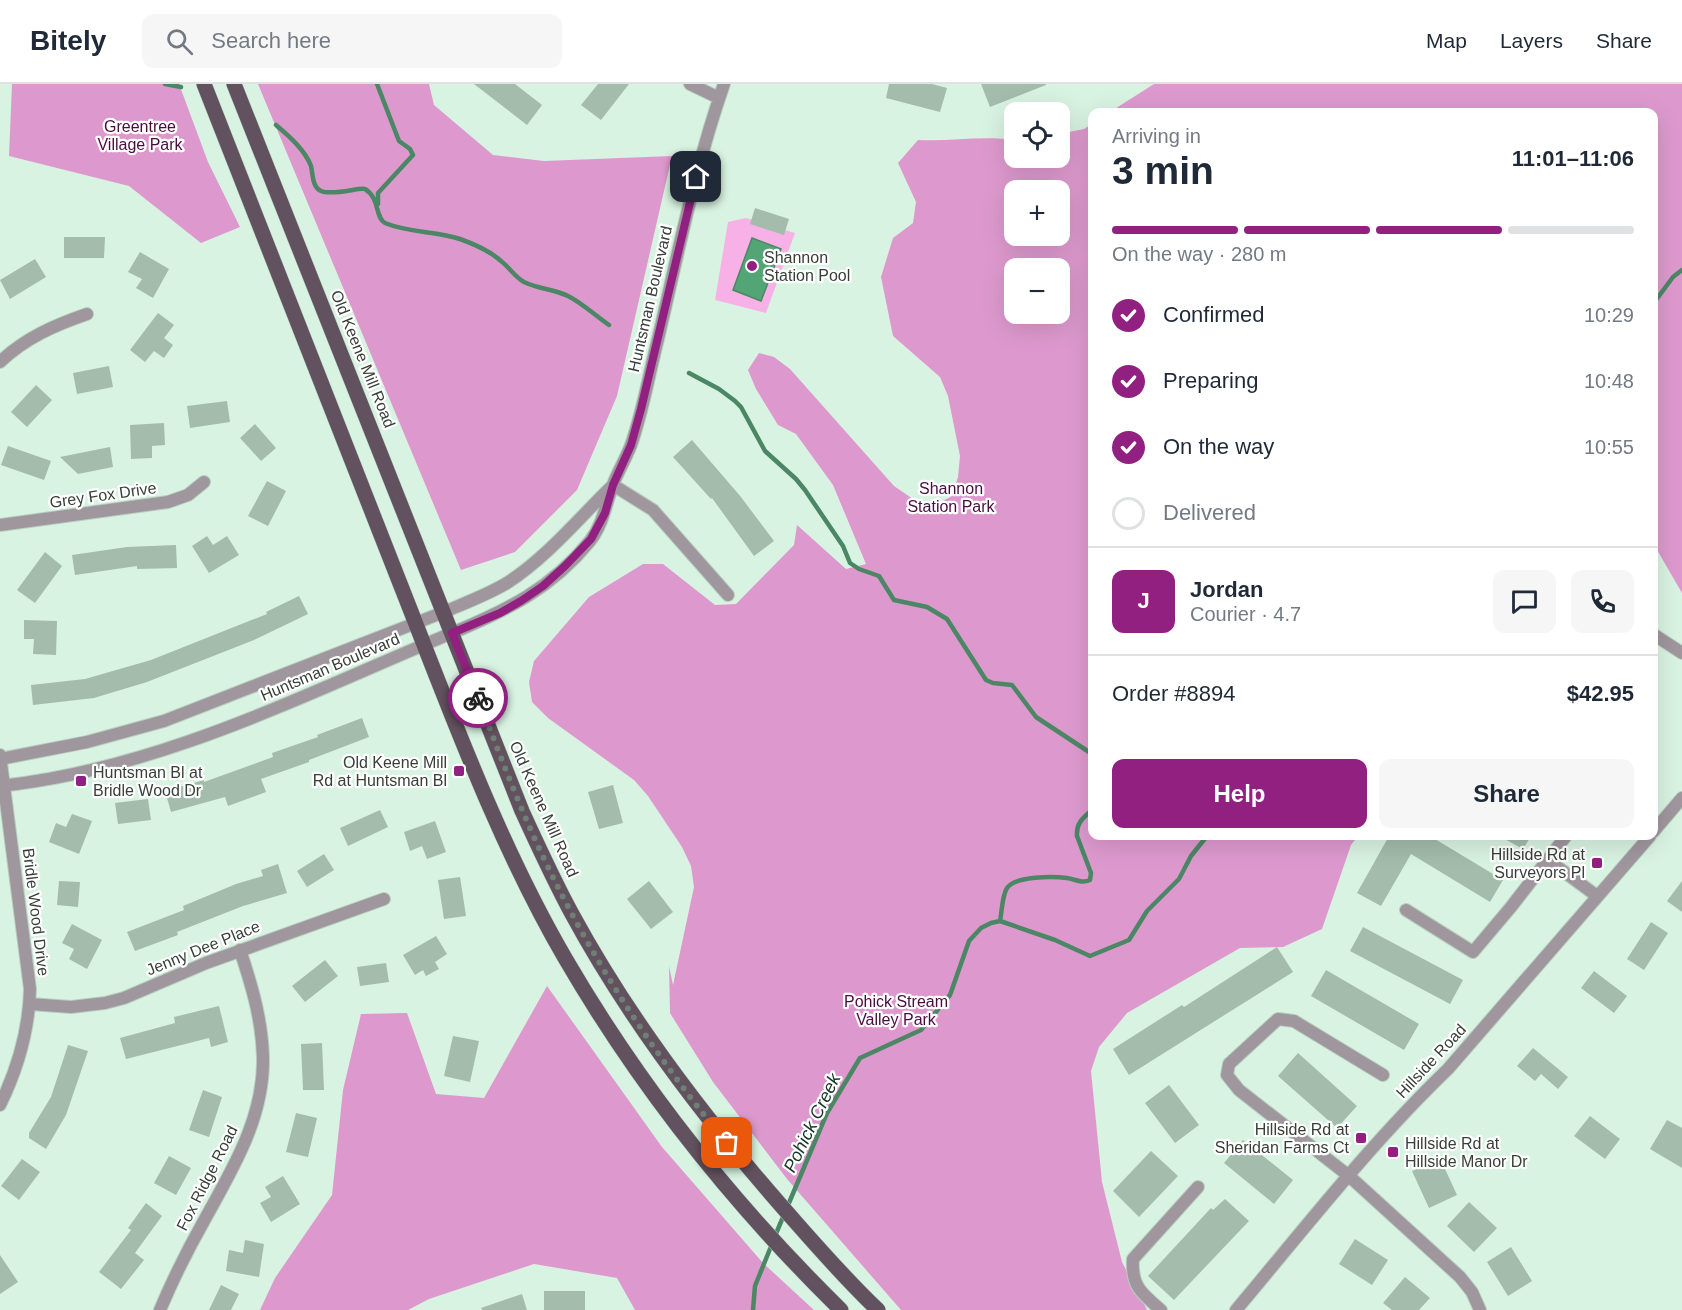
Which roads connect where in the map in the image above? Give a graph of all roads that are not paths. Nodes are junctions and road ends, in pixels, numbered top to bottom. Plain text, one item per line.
1 (204, 84) edge
2 (234, 84) edge
3 (690, 84) edge
4 (724, 84) edge
5 (719, 98) junction
6 (87, 314) dead end
7 (0, 362) edge
8 (204, 482) dead end
9 (613, 485) junction
10 (0, 525) edge
11 (728, 595) dead end
12 (444, 612) junction
13 (416, 622) junction
14 (452, 633) junction
15 (1658, 637) edge
16 (424, 644) junction
17 (1682, 653) edge
18 (0, 757) edge
19 (2, 786) edge
20 (1682, 798) edge
21 (1658, 826) edge
22 (1563, 840) edge
23 (1646, 840) edge
24 (1548, 860) junction
25 (1597, 896) junction
26 (384, 898) dead end
27 (1406, 910) dead end
28 (240, 950) junction
29 (30, 1004) junction
30 (1383, 1075) dead end
31 (0, 1105) edge
32 (1349, 1176) junction
33 (1198, 1187) dead end
34 (160, 1310) edge
35 (841, 1310) edge
36 (878, 1310) edge
37 (1161, 1310) edge
38 (1236, 1310) edge
39 (1480, 1310) edge

1 - 13 main road
2 - 12 main road, Old Keene Mill Road
3 - 5 street
4 - 5 street, Huntsman Boulevard
5 - 9 street, Huntsman Boulevard
6 - 7 street
8 - 10 street, Grey Fox Drive
9 - 11 street
9 - 12 street, Huntsman Boulevard
9 - 14 street, Huntsman Boulevard
12 - 13 street, Huntsman Boulevard
12 - 14 main road, Old Keene Mill Road
13 - 16 main road
13 - 18 street, Huntsman Boulevard
14 - 16 street, Huntsman Boulevard
14 - 36 main road, Old Keene Mill Road
15 - 17 street
16 - 19 street, Huntsman Boulevard
16 - 35 main road
18 - 19 street, Bridle Wood Drive
19 - 29 street, Bridle Wood Drive
20 - 21 street
22 - 24 street
23 - 25 street, Hillside Road
24 - 25 street
24 - 27 street
25 - 32 street, Hillside Road
26 - 28 street, Jenny Dee Place
28 - 29 street, Jenny Dee Place
28 - 34 street, Fox Ridge Road
29 - 31 street, Bridle Wood Drive
30 - 32 street
32 - 38 street, Hillside Road
32 - 39 street
33 - 37 street

